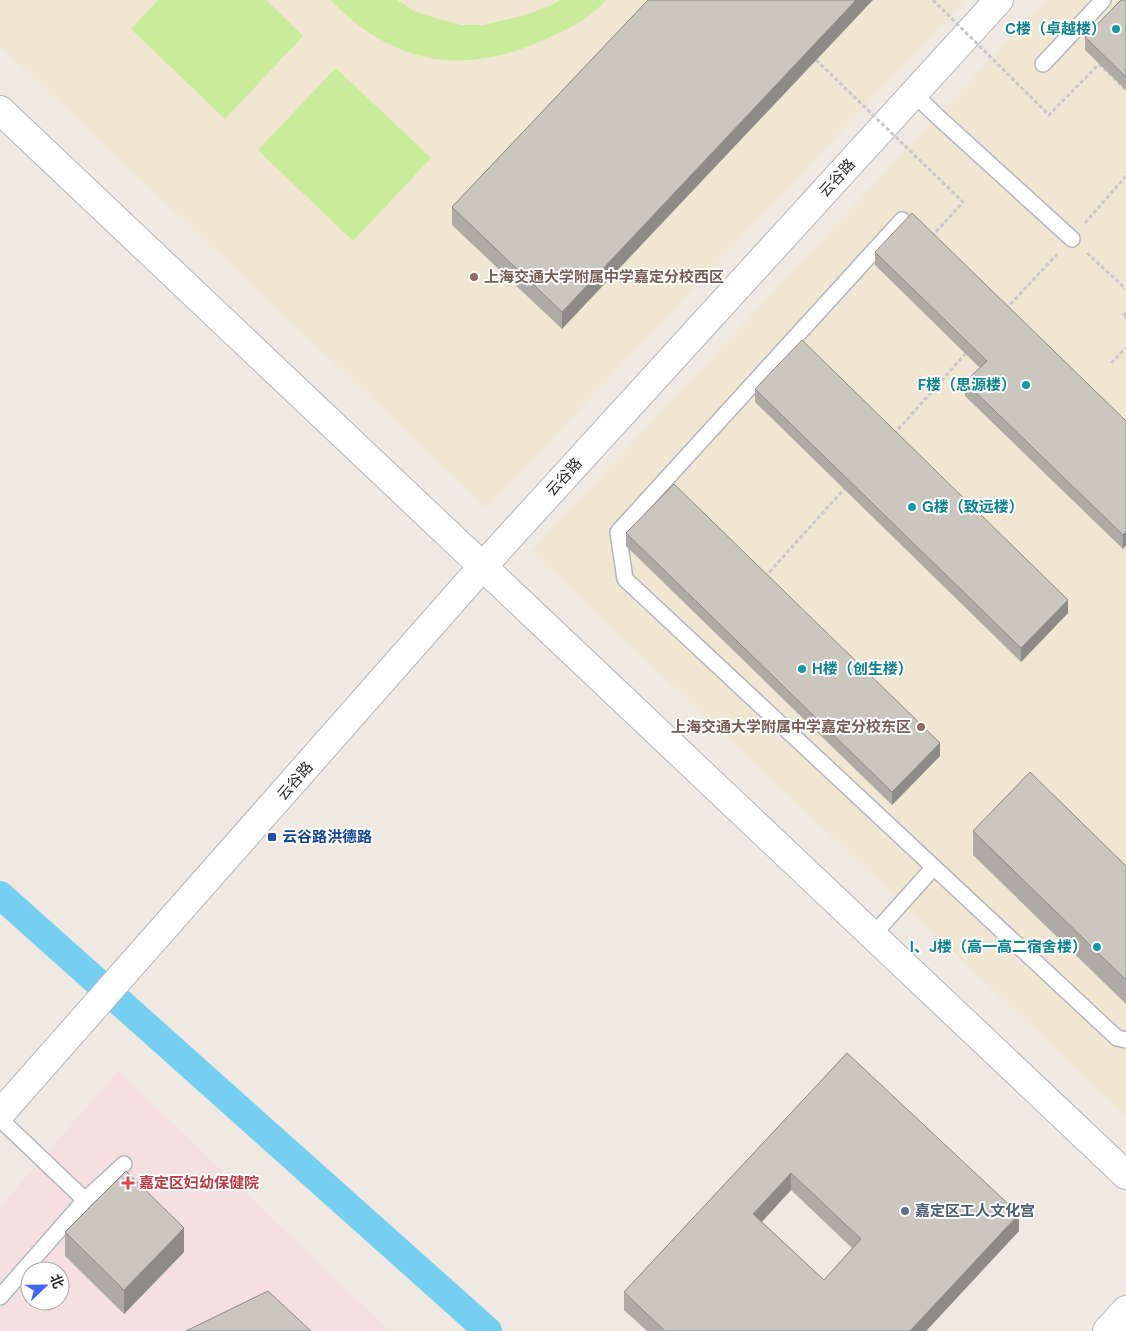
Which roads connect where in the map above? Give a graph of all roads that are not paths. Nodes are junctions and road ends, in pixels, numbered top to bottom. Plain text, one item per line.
1 (999, 0) edge
2 (1103, 0) edge
3 (1043, 64) dead end
4 (914, 94) junction
5 (0, 110) edge
6 (902, 220) edge
7 (1072, 239) road end
8 (483, 566) junction
9 (934, 867) junction
10 (873, 935) junction
11 (1126, 1040) edge
12 (0, 1114) edge
13 (0, 1119) edge
14 (124, 1164) dead end
15 (1126, 1175) edge
16 (85, 1200) junction
17 (0, 1297) edge
18 (1126, 1310) edge
19 (1107, 1331) edge

1 - 4 main road, 云谷路
2 - 3 lane
4 - 7 lane
4 - 8 main road, 云谷路
5 - 8 main road
6 - 9 lane
8 - 10 main road
8 - 12 main road, 云谷路
9 - 10 lane
9 - 11 lane
10 - 15 main road
13 - 16 lane
14 - 16 lane
16 - 17 lane
18 - 19 main road

